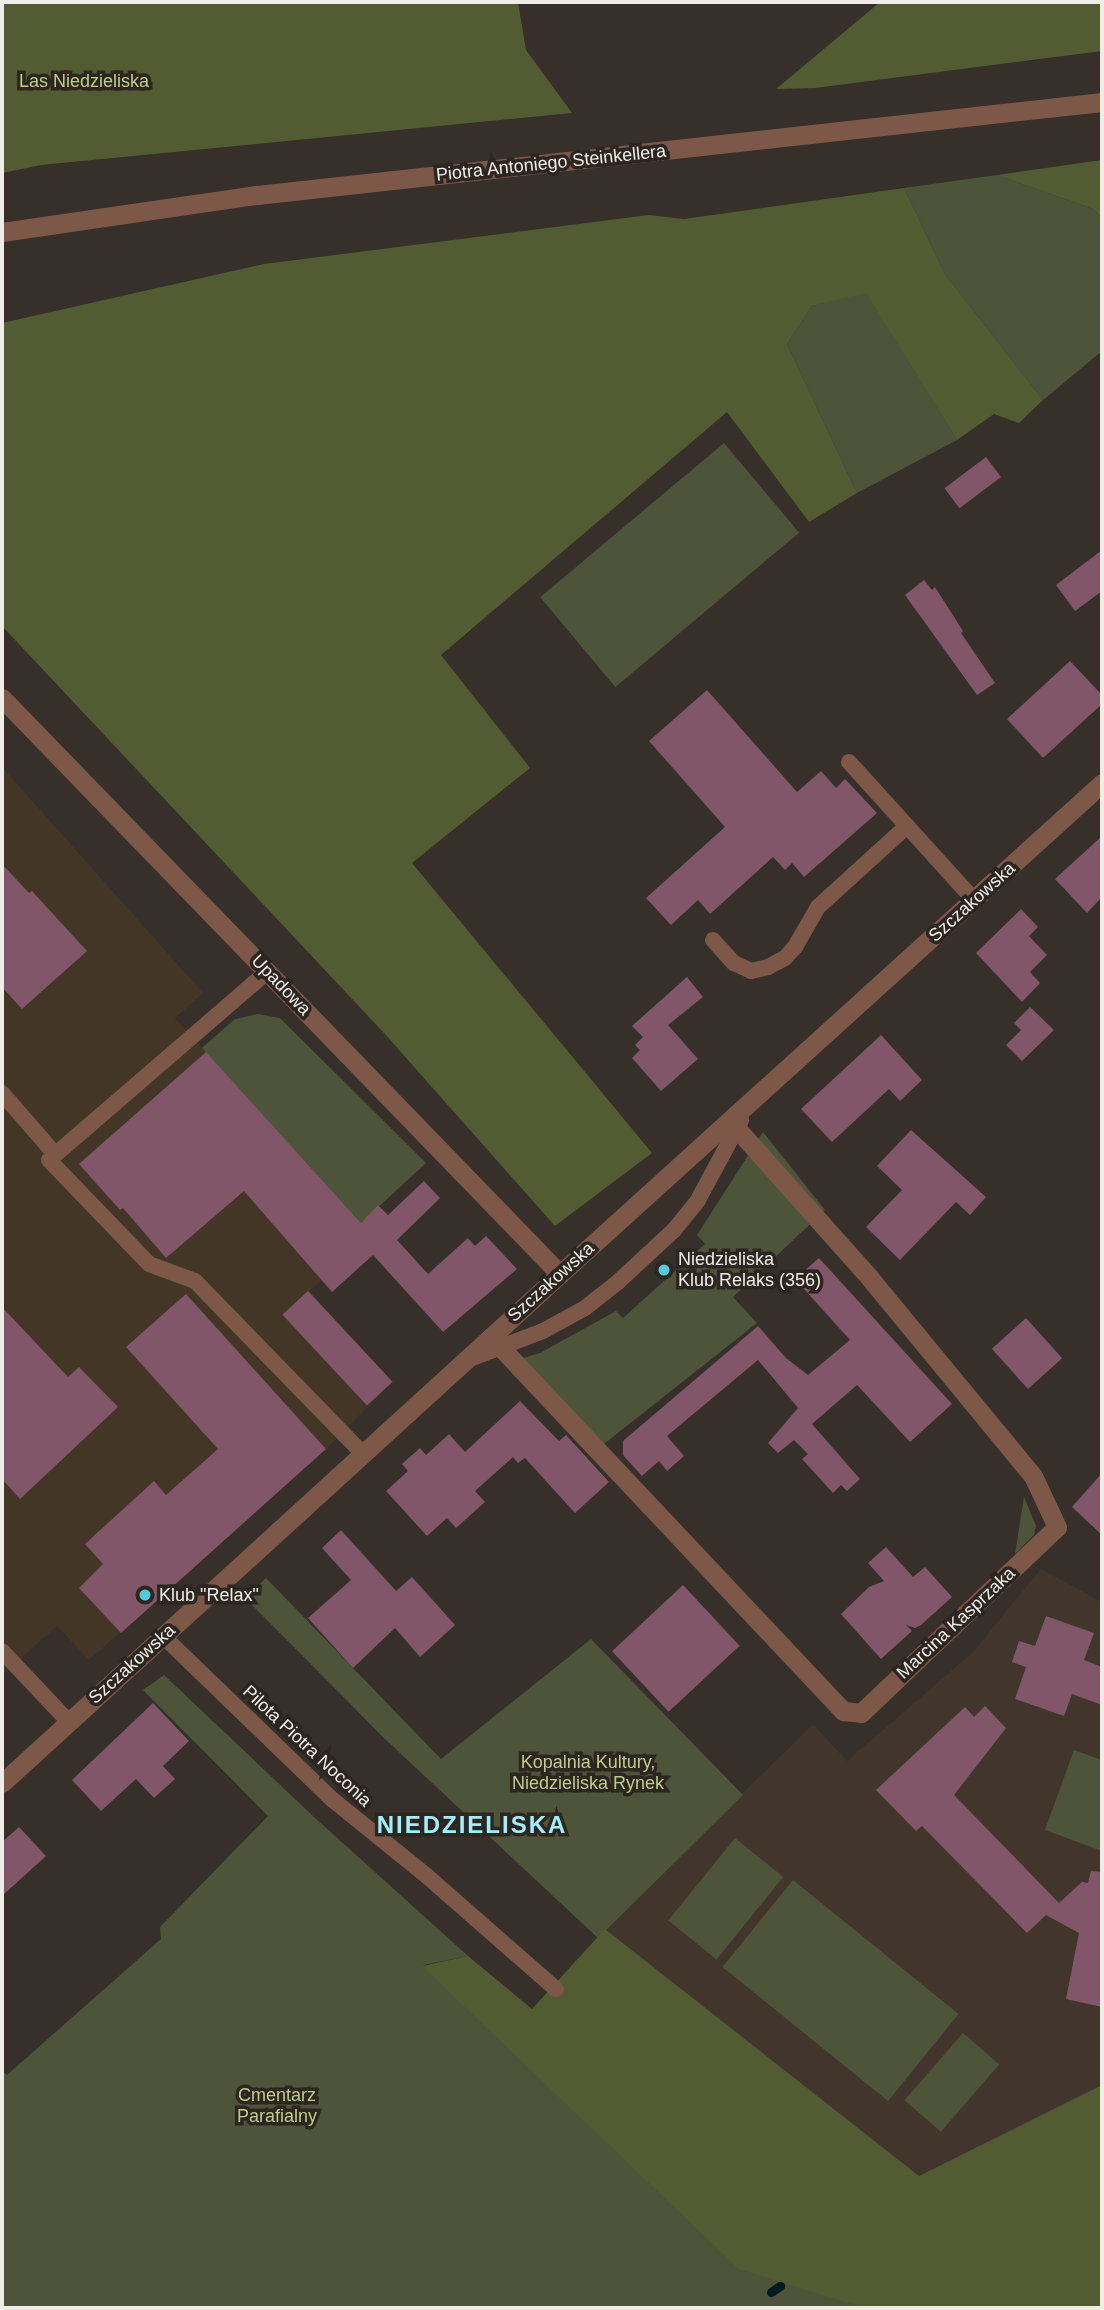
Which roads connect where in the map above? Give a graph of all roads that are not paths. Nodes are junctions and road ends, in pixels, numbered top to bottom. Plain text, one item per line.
1 (1102, 102) edge
2 (2, 232) edge
3 (2, 698) edge
4 (849, 762) dead end
5 (1102, 783) edge
6 (907, 826) junction
7 (974, 900) junction
8 (713, 940) dead end
9 (268, 971) junction
10 (2, 1093) edge
11 (734, 1124) junction
12 (55, 1154) junction
13 (559, 1274) junction
14 (496, 1343) junction
15 (363, 1454) junction
16 (163, 1636) junction
17 (2, 1651) edge
18 (69, 1721) junction
19 (2, 1783) edge
20 (556, 1989) dead end

1 - 2 street, Piotra Antoniego Steinkellera
3 - 9 street, Upadowa
4 - 6 lane
5 - 7 street, Szczakowska
6 - 7 lane
6 - 8 lane
7 - 11 street, Szczakowska
9 - 12 lane
9 - 13 street, Upadowa
10 - 12 lane
11 - 13 street, Szczakowska
11 - 14 lane
11 - 14 street, Marcina Kasprzaka
12 - 15 lane
13 - 14 street, Szczakowska
14 - 15 street, Szczakowska
15 - 16 street, Szczakowska
16 - 18 street, Szczakowska
16 - 20 lane, Pilota Piotra Noconia
17 - 18 lane
18 - 19 street, Szczakowska

